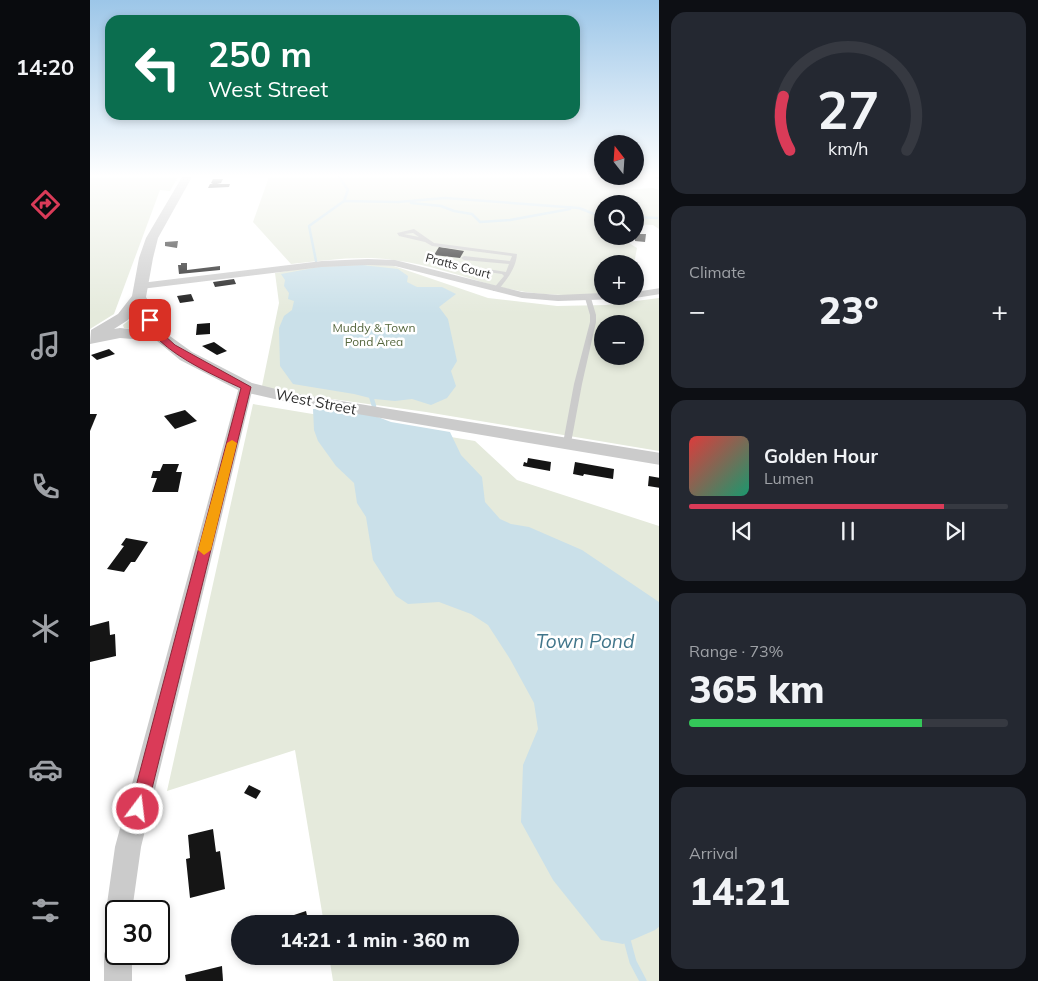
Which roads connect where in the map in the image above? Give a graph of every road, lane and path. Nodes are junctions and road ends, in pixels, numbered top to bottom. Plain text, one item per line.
1 (161, 223) edge
2 (425, 240) dead end
3 (464, 258) dead end
4 (512, 263) junction
5 (445, 264) dead end
6 (507, 276) junction
7 (495, 290) junction
8 (140, 291) junction
9 (659, 291) edge
10 (644, 294) edge
11 (588, 298) junction
12 (594, 298) edge
13 (161, 337) junction
14 (90, 338) edge
15 (246, 387) junction
16 (567, 443) junction
17 (659, 459) edge
18 (120, 900) edge
19 (118, 965) edge
20 (118, 981) edge

1 - 8 street
2 - 4 lane
3 - 4 lane
4 - 6 lane
5 - 6 lane
6 - 7 lane
7 - 8 street, Pratts Court
7 - 11 street, Pratts Court
8 - 13 street, West Street
8 - 14 street
9 - 10 street
11 - 12 street, Pratts Court
11 - 16 lane
13 - 14 street
13 - 15 street, West Street
15 - 16 street, West Street
15 - 18 street
16 - 17 street, West Street
19 - 20 street

